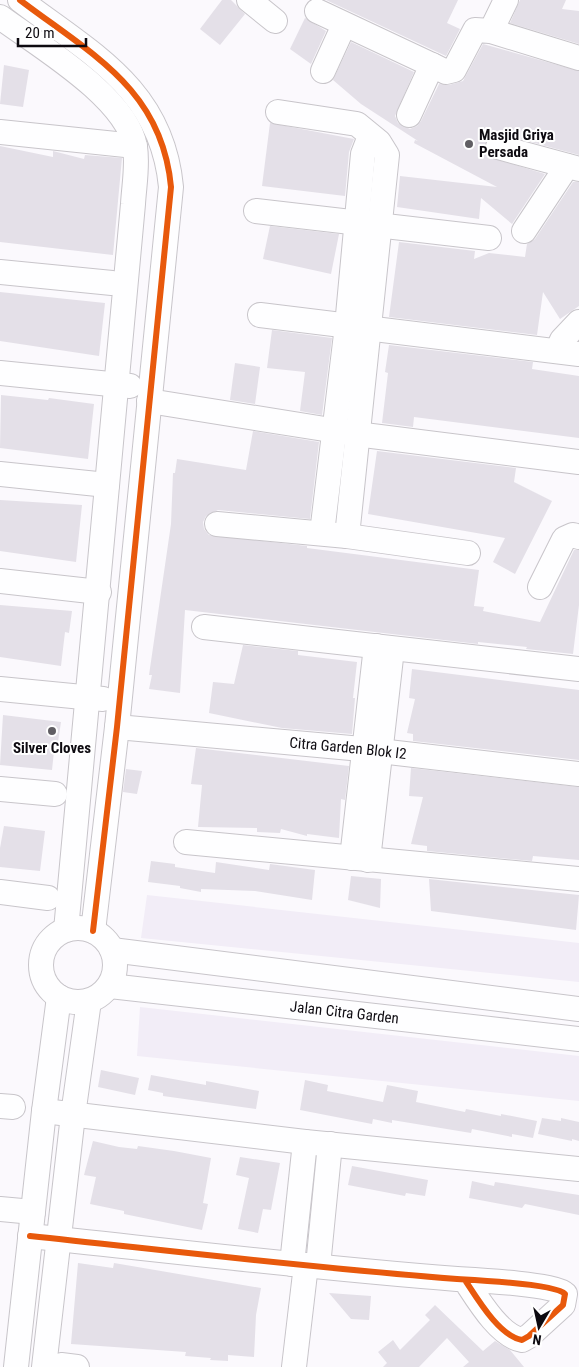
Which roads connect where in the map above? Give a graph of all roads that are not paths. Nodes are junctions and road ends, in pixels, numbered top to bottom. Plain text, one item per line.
1 (20, 0) edge
2 (248, 0) edge
3 (506, 0) edge
4 (317, 11) dead end
5 (0, 17) edge
6 (275, 21) dead end
7 (344, 24) junction
8 (491, 31) junction
9 (579, 58) edge
10 (432, 66) junction
11 (324, 71) dead end
12 (121, 77) junction
13 (100, 90) junction
14 (278, 112) dead end
15 (409, 115) dead end
16 (0, 132) edge
17 (367, 145) junction
18 (135, 146) junction
19 (498, 147) dead end
20 (573, 168) edge
21 (256, 211) dead end
22 (369, 225) junction
23 (524, 230) dead end
24 (489, 238) dead end
25 (0, 272) edge
26 (112, 283) dead end
27 (260, 315) dead end
28 (579, 322) edge
29 (357, 328) junction
30 (568, 352) edge
31 (0, 373) edge
32 (116, 385) junction
33 (150, 395) junction
34 (345, 432) junction
35 (579, 462) edge
36 (0, 474) edge
37 (108, 485) junction
38 (217, 524) dead end
39 (322, 533) junction
40 (347, 536) junction
41 (579, 537) edge
42 (468, 553) dead end
43 (0, 581) edge
44 (540, 587) dead end
45 (99, 592) junction
46 (204, 627) dead end
47 (384, 648) junction
48 (579, 669) edge
49 (0, 689) edge
50 (88, 698) junction
51 (119, 700) junction
52 (117, 726) junction
53 (372, 751) junction
54 (579, 774) edge
55 (0, 789) edge
56 (55, 794) dead end
57 (186, 842) dead end
58 (360, 859) junction
59 (579, 879) edge
60 (0, 892) edge
61 (48, 898) dead end
62 (66, 930) junction
63 (92, 931) junction
64 (112, 950) junction
65 (110, 986) junction
66 (59, 997) junction
67 (89, 1001) junction
68 (579, 1009) edge
69 (579, 1039) edge
70 (44, 1111) junction
71 (73, 1116) junction
72 (305, 1142) junction
73 (330, 1144) junction
74 (579, 1169) edge
75 (0, 1209) edge
76 (33, 1212) junction
77 (30, 1236) junction
78 (59, 1239) junction
79 (305, 1265) junction
80 (465, 1280) dead end
81 (61, 1366) edge
82 (16, 1367) edge
83 (294, 1367) edge

1 - 12 street
2 - 6 street
3 - 8 street
4 - 7 street
5 - 13 street
7 - 10 street
7 - 11 street
8 - 9 street
8 - 10 street
10 - 15 street
12 - 13 street
12 - 33 street
13 - 18 street
14 - 17 street
16 - 18 street
17 - 22 street
17 - 22 street
18 - 32 street
19 - 20 street
20 - 23 street
21 - 22 street
22 - 24 street
22 - 29 street
25 - 26 street
27 - 29 street
28 - 30 street
29 - 30 street
29 - 34 street
31 - 32 street
32 - 33 street
32 - 37 street
33 - 34 street
33 - 51 street
34 - 35 street
34 - 39 street
34 - 40 street
36 - 37 street
37 - 45 street
38 - 39 street
39 - 40 street
40 - 42 street
41 - 44 street
43 - 45 street
45 - 50 street
46 - 47 street
47 - 48 street
47 - 53 street
49 - 50 street
50 - 51 street
50 - 62 street
51 - 52 street
52 - 53 street, Citra Garden Blok I2
52 - 63 street
53 - 54 street, Citra Garden Blok I2
53 - 58 street
55 - 56 street
57 - 58 street
58 - 59 street
60 - 61 street
62 - 63 street
62 - 66 street
63 - 64 street
64 - 65 street
64 - 68 street, Jalan Citra Garden
65 - 67 street
65 - 69 street, Jalan Citra Garden
66 - 67 street
66 - 70 street
67 - 71 street
70 - 71 street
70 - 76 street
71 - 72 street
71 - 78 street
72 - 73 street
72 - 79 street
73 - 74 street
73 - 79 street
75 - 76 street
76 - 77 street
77 - 78 street
77 - 82 street
78 - 79 street
78 - 81 street
79 - 80 street
79 - 83 street

